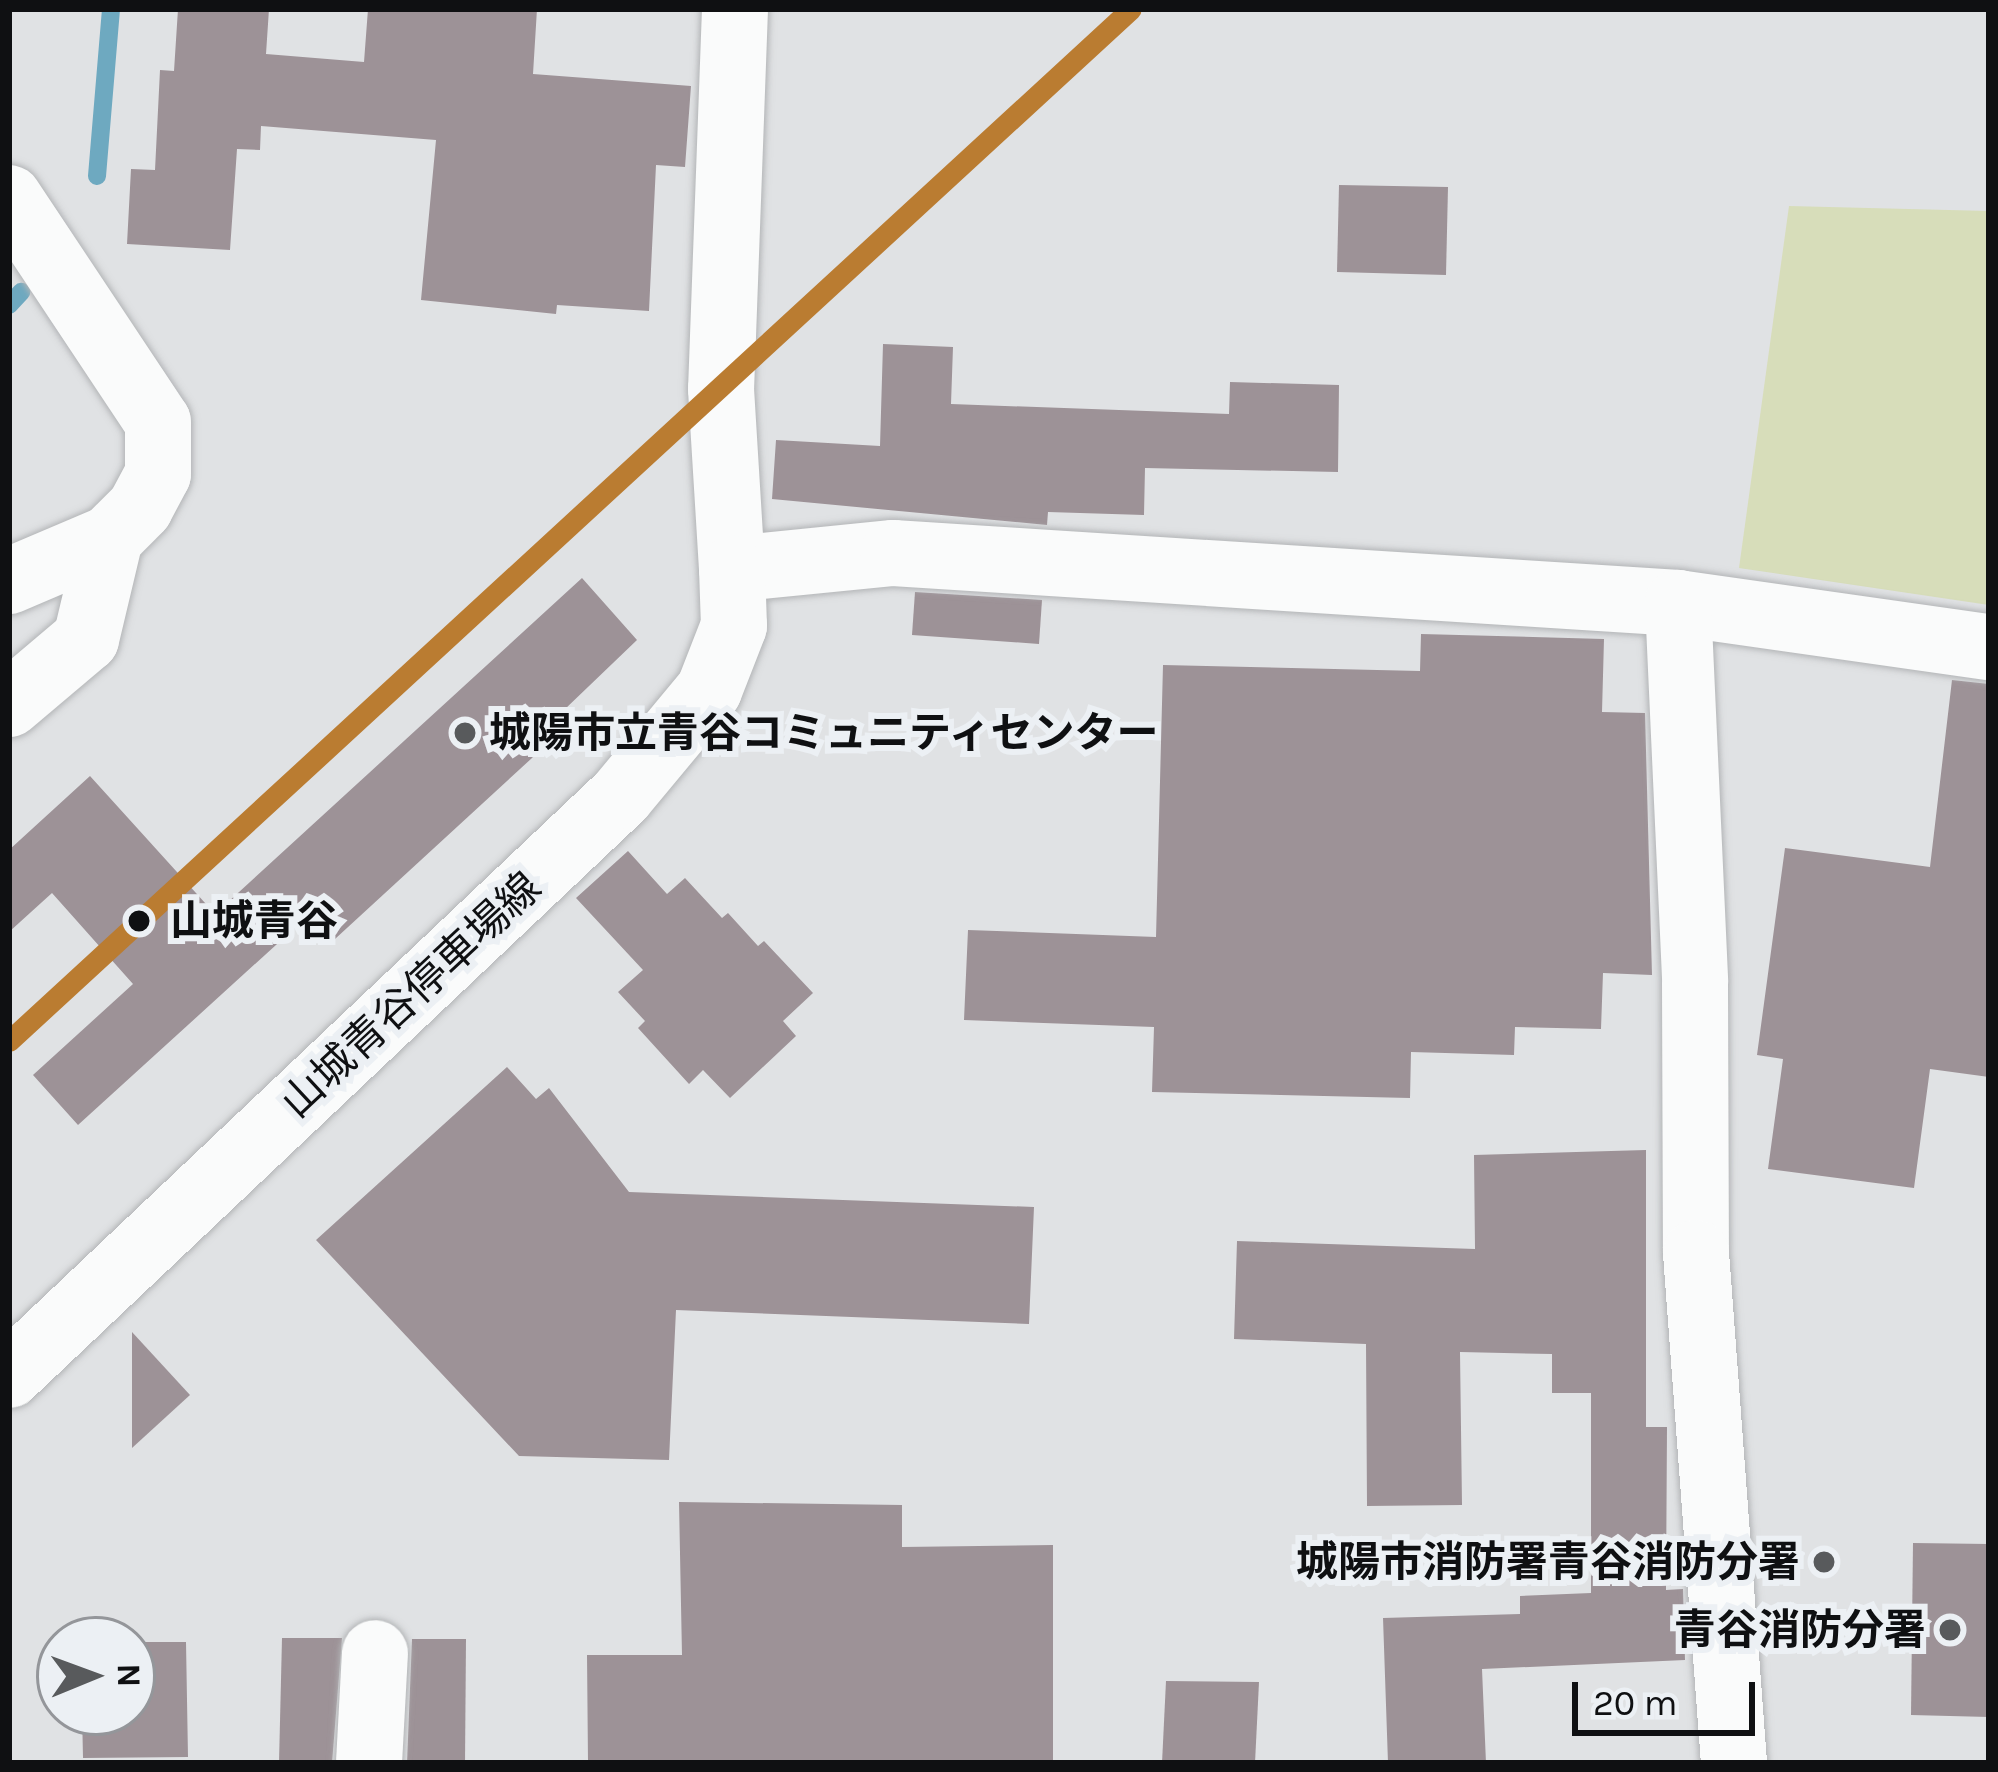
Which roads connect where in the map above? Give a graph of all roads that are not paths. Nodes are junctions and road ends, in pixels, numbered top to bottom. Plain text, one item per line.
1 (735, 9) edge
2 (9, 198) edge
3 (110, 538) junction
4 (732, 569) junction
5 (9, 581) edge
6 (1678, 603) junction
7 (1989, 647) edge
8 (9, 704) edge
9 (9, 1375) edge
10 (375, 1652) dead end
11 (369, 1763) edge
12 (1734, 1763) edge

1 - 4 street, 山城青谷停車場線
2 - 3 street
3 - 5 street
3 - 8 street
4 - 6 street
4 - 9 street, 山城青谷停車場線
6 - 7 street
6 - 12 street
10 - 11 street

